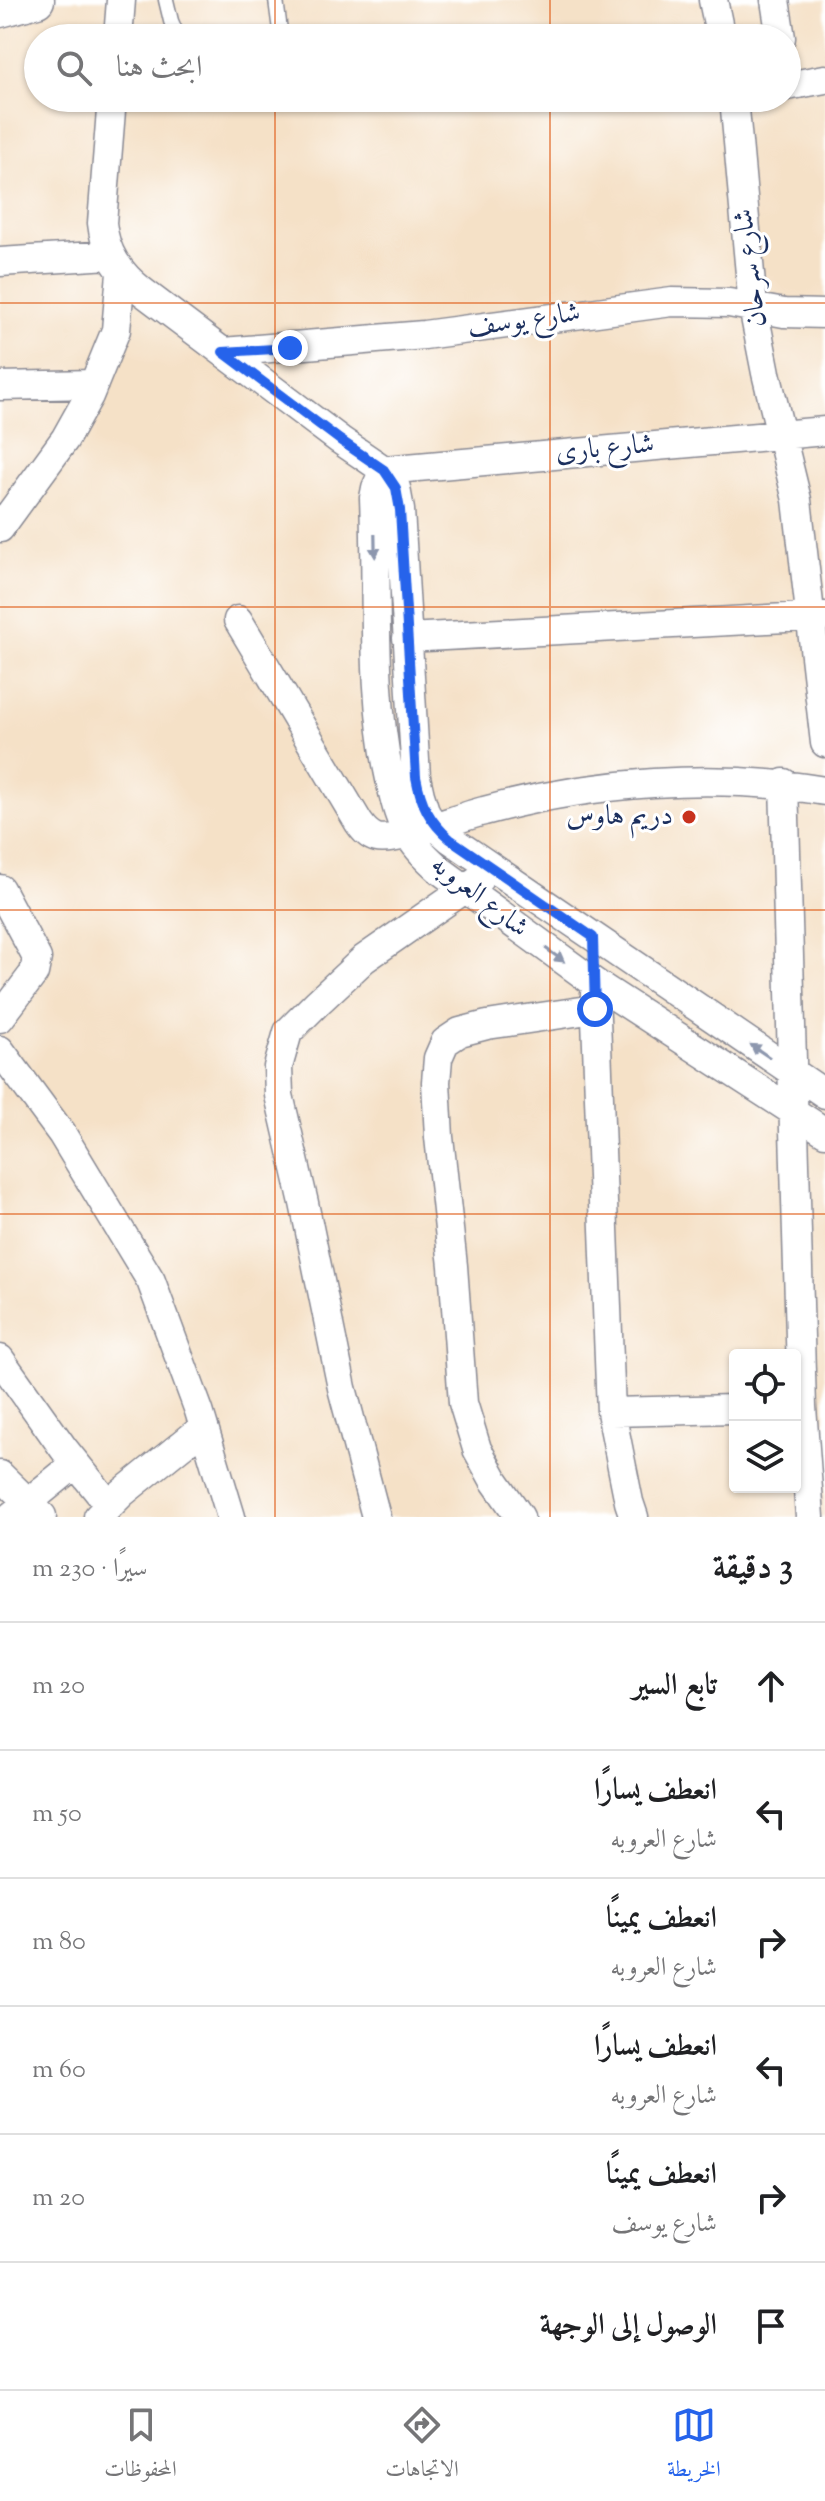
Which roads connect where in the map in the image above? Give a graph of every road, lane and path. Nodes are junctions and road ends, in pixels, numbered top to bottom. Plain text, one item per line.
1 (37, 0) edge
2 (121, 0) edge
3 (166, 0) edge
4 (276, 0) edge
5 (713, 0) edge
6 (775, 0) edge
7 (785, 0) edge
8 (0, 10) edge
9 (119, 24) edge
10 (172, 24) edge
11 (279, 24) edge
12 (718, 24) edge
13 (779, 24) edge
14 (825, 79) edge
15 (801, 80) edge
16 (111, 112) edge
17 (735, 112) edge
18 (0, 262) edge
19 (116, 264) junction
20 (753, 307) junction
21 (825, 314) edge
22 (223, 352) junction
23 (94, 384) junction
24 (0, 386) edge
25 (825, 431) edge
26 (782, 436) junction
27 (384, 470) junction
28 (0, 528) edge
29 (818, 616) edge
30 (238, 620) dead end
31 (407, 638) junction
32 (822, 682) edge
33 (825, 743) edge
34 (784, 783) junction
35 (825, 791) edge
36 (435, 826) junction
37 (407, 834) junction
38 (491, 869) junction
39 (0, 889) edge
40 (465, 890) junction
41 (593, 937) junction
42 (595, 996) junction
43 (0, 1018) edge
44 (0, 1050) edge
45 (792, 1073) junction
46 (825, 1094) edge
47 (794, 1112) junction
48 (825, 1132) edge
49 (797, 1349) edge
50 (0, 1359) edge
51 (729, 1409) edge
52 (611, 1412) junction
53 (799, 1421) edge
54 (204, 1427) junction
55 (75, 1464) junction
56 (0, 1475) edge
57 (103, 1511) edge
58 (27, 1513) edge
59 (231, 1517) edge
60 (376, 1517) edge
61 (520, 1517) edge
62 (634, 1517) edge
63 (810, 1517) edge

1 - 8 street
2 - 9 street
3 - 10 lane
4 - 11 lane
5 - 12 street
6 - 7 street
6 - 13 street
14 - 15 street
16 - 19 street
17 - 20 street, شارع سرحان
18 - 19 street
19 - 22 street
19 - 23 street
20 - 21 street, شارع يوسف
20 - 22 street, شارع يوسف
20 - 26 street, شارع سرحان
22 - 27 street
23 - 24 street
23 - 28 street
25 - 26 street, شارع بارى
26 - 27 street, شارع بارى
26 - 29 street, شارع سرحان
27 - 31 street, شارع العروبه
27 -> 37 street, شارع العروبه
29 - 31 street
29 - 32 street, شارع سرحان
30 - 37 street
31 - 36 street, شارع العروبه
32 - 33 street, شارع سرحان
34 - 35 street
34 - 36 street
34 - 45 street
36 - 37 street
36 - 38 street, شارع العروبه
37 - 40 street, شارع العروبه
38 - 40 street
38 - 41 street, شارع العروبه
39 - 43 street
40 -> 42 street, شارع العروبه
40 - 60 street
41 - 42 street
45 -> 41 street, شارع العروبه
42 - 47 street, شارع العروبه
42 - 52 street
42 - 61 street
44 - 54 street
45 - 46 street, شارع العروبه
45 - 47 street
47 - 48 street, شارع العروبه
47 - 49 street
50 - 55 street
51 - 52 street
52 - 62 street
53 - 63 street
54 - 57 street
54 - 59 street
55 - 57 street
55 - 58 street
56 - 58 street

